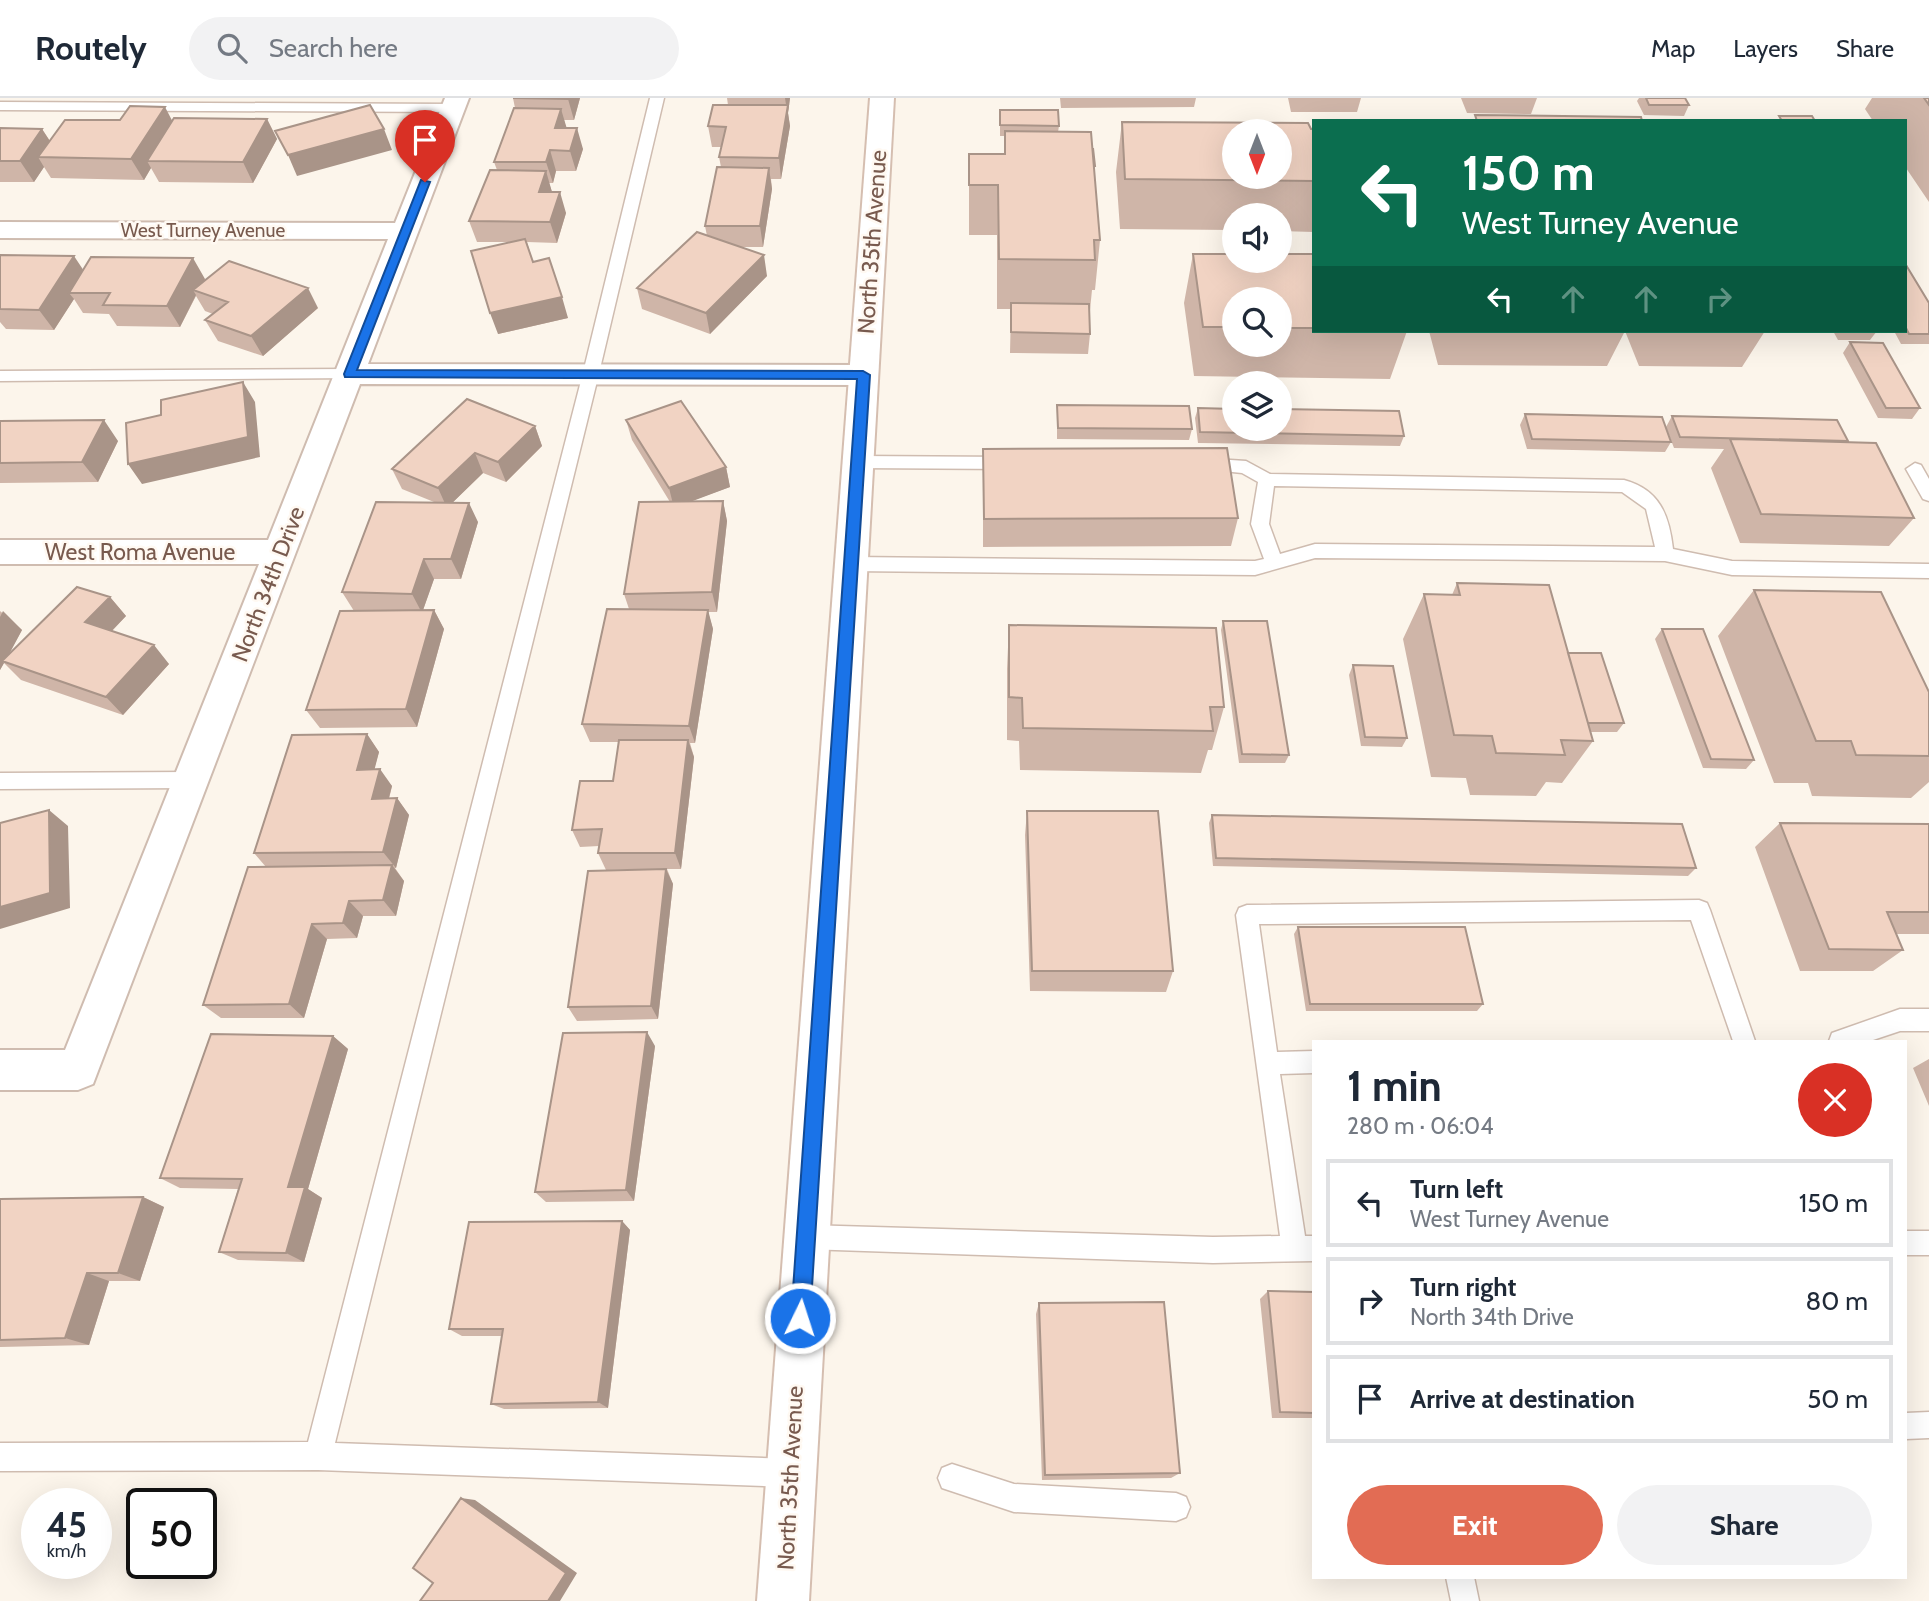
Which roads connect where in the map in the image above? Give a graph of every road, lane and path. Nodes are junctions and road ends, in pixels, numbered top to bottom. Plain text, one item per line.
1 (657, 98) edge
2 (882, 98) edge
3 (455, 103) edge
4 (0, 106) edge
5 (0, 230) edge
6 (405, 231) junction
7 (591, 373) junction
8 (350, 374) junction
9 (863, 375) junction
10 (0, 376) edge
11 (858, 461) junction
12 (1035, 463) edge
13 (1185, 464) edge
14 (1915, 469) dead end
15 (1267, 480) junction
16 (1929, 495) edge
17 (0, 552) edge
18 (281, 552) junction
19 (1665, 554) junction
20 (851, 564) junction
21 (1276, 564) junction
22 (1929, 571) edge
23 (191, 780) junction
24 (0, 781) edge
25 (1929, 1020) edge
26 (1744, 1040) edge
27 (1843, 1040) edge
28 (1312, 1062) edge
29 (1267, 1063) junction
30 (0, 1070) edge
31 (806, 1237) junction
32 (1929, 1243) edge
33 (1907, 1244) edge
34 (1304, 1248) edge
35 (1929, 1425) edge
36 (1907, 1426) edge
37 (0, 1457) edge
38 (318, 1457) junction
39 (791, 1473) junction
40 (952, 1478) dead end
41 (1176, 1507) edge
42 (1460, 1579) edge
43 (783, 1601) edge
44 (1465, 1601) edge

1 - 7 lane
2 - 9 street, North 35th Avenue
3 - 4 lane
3 - 6 street, North 34th Drive
5 - 6 street, West Turney Avenue
6 - 8 street, North 34th Drive
7 - 8 street
7 - 9 street
7 - 38 lane
8 - 10 lane
8 - 18 street, North 34th Drive
9 - 11 street, North 35th Avenue
11 - 12 lane
11 - 20 street, North 35th Avenue
13 - 15 lane
14 - 16 lane
15 - 19 lane
15 - 21 lane
17 - 18 street, West Roma Avenue
18 - 23 street, North 34th Drive
19 - 21 lane
19 - 22 lane
20 - 21 lane
20 - 31 street, North 35th Avenue
23 - 24 lane
23 - 30 street, North 34th Drive
25 - 27 lane
26 - 29 lane
28 - 29 lane
29 - 34 lane
31 - 34 lane
31 - 39 street, North 35th Avenue
32 - 33 lane
35 - 36 lane
37 - 38 lane
38 - 39 lane
39 - 43 street, North 35th Avenue
40 - 41 lane
42 - 44 lane

